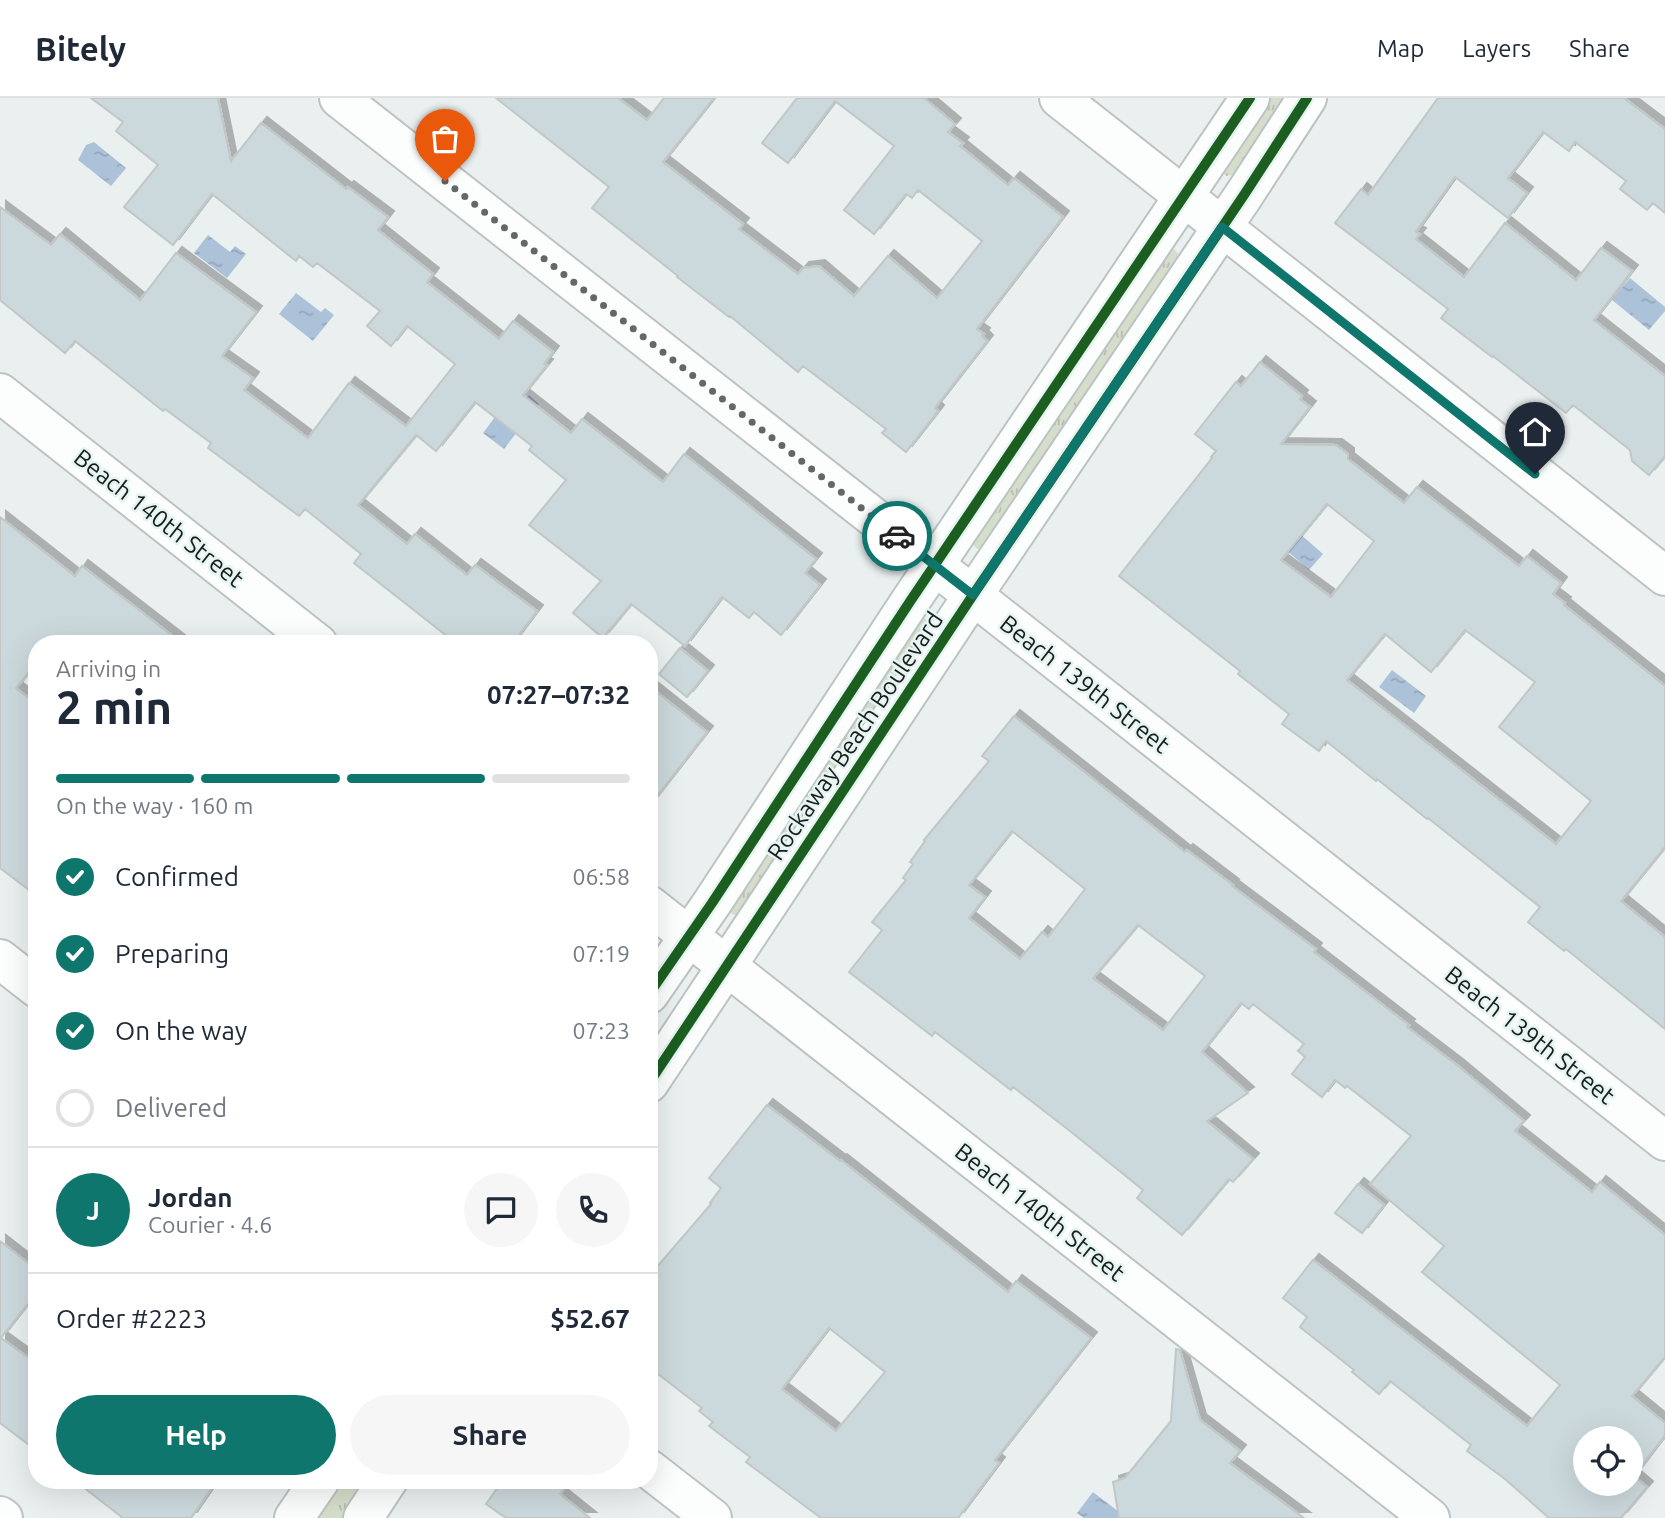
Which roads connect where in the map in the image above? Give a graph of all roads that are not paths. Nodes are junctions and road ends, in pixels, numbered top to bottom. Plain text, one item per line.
1 (339, 98) edge
2 (1059, 98) edge
3 (1250, 98) edge
4 (1307, 98) edge
5 (1184, 197) junction
6 (1222, 227) junction
7 (0, 393) edge
8 (935, 566) junction
9 (1665, 576) edge
10 (973, 595) junction
11 (307, 635) edge
12 (658, 912) edge
13 (689, 936) junction
14 (0, 959) edge
15 (726, 966) junction
16 (28, 981) edge
17 (658, 981) edge
18 (658, 1069) edge
19 (1665, 1141) edge
20 (658, 1476) edge
21 (314, 1489) edge
22 (382, 1489) edge
23 (294, 1518) edge
24 (363, 1518) edge
25 (712, 1518) edge
26 (1430, 1518) edge

1 - 8 street, Beach 139th Street
2 - 5 street
3 - 5 street, Rockaway Beach Boulevard
4 - 6 street, Rockaway Beach Boulevard
5 - 6 street
5 - 8 street, Rockaway Beach Boulevard
6 - 9 street
6 - 10 street, Rockaway Beach Boulevard
7 - 11 street, Beach 140th Street
8 - 10 street, Beach 139th Street
8 - 13 street, Rockaway Beach Boulevard
10 - 15 street, Rockaway Beach Boulevard
10 - 19 street, Beach 139th Street
12 - 13 street, Beach 140th Street
13 - 15 street, Beach 140th Street
13 - 17 street, Rockaway Beach Boulevard
14 - 16 street
15 - 18 street, Rockaway Beach Boulevard
15 - 26 street, Beach 140th Street
20 - 25 street
21 - 23 street
22 - 24 street

